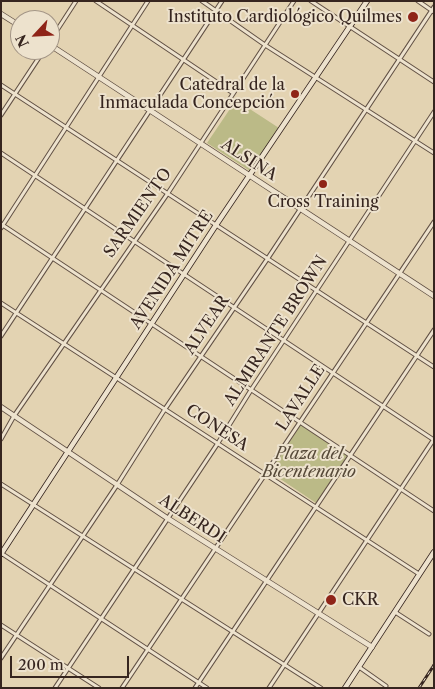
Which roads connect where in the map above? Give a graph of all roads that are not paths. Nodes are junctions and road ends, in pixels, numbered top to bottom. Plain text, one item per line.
1 (76, 1) edge
2 (96, 1) edge
3 (148, 1) edge
4 (202, 1) edge
5 (222, 1) edge
6 (294, 1) edge
7 (310, 1) edge
8 (367, 1) edge
9 (418, 1) edge
10 (216, 10) junction
11 (433, 10) edge
12 (60, 26) edge
13 (132, 26) junction
14 (349, 27) junction
15 (265, 45) junction
16 (60, 52) edge
17 (398, 59) junction
18 (37, 60) edge
19 (182, 60) junction
20 (99, 77) junction
21 (316, 77) junction
22 (434, 82) edge
23 (1, 84) edge
24 (232, 93) junction
25 (15, 94) junction
26 (367, 109) junction
27 (150, 111) junction
28 (434, 112) edge
29 (1, 115) edge
30 (67, 127) junction
31 (414, 141) junction
32 (201, 144) junction
33 (1, 153) edge
34 (434, 154) edge
35 (116, 160) junction
36 (35, 176) junction
37 (249, 176) junction
38 (168, 193) junction
39 (86, 208) junction
40 (300, 209) junction
41 (434, 222) edge
42 (216, 225) junction
43 (2, 226) edge
44 (134, 241) junction
45 (350, 241) junction
46 (53, 258) junction
47 (268, 258) junction
48 (399, 273) junction
49 (184, 274) junction
50 (101, 289) junction
51 (317, 290) junction
52 (434, 296) edge
53 (1, 303) edge
54 (234, 307) junction
55 (16, 313) junction
56 (366, 322) junction
57 (151, 324) junction
58 (434, 330) edge
59 (1, 336) edge
60 (284, 340) junction
61 (63, 344) junction
62 (201, 356) junction
63 (417, 356) junction
64 (434, 367) edge
65 (332, 372) junction
66 (116, 378) junction
67 (251, 390) junction
68 (383, 406) junction
69 (1, 408) edge
70 (165, 409) junction
71 (14, 416) junction
72 (300, 422) junction
73 (1, 439) edge
74 (434, 440) edge
75 (218, 443) junction
76 (67, 452) junction
77 (351, 455) junction
78 (266, 474) junction
79 (1, 484) edge
80 (117, 485) junction
81 (401, 488) junction
82 (33, 504) junction
83 (317, 507) junction
84 (434, 511) edge
85 (167, 518) junction
86 (83, 536) junction
87 (367, 540) junction
88 (216, 549) junction
89 (1, 553) edge
90 (433, 556) edge
91 (133, 568) junction
92 (419, 574) junction
93 (267, 581) junction
94 (49, 586) junction
95 (182, 599) junction
96 (395, 612) junction
97 (317, 613) junction
98 (101, 619) junction
99 (1, 625) edge
100 (234, 632) junction
101 (428, 634) dead end
102 (17, 635) junction
103 (372, 647) junction
104 (148, 650) junction
105 (1, 658) edge
106 (284, 664) junction
107 (359, 667) junction
108 (68, 668) junction
109 (199, 682) junction
110 (386, 686) dead end
111 (55, 688) edge
112 (98, 688) edge
113 (122, 688) edge
114 (195, 688) edge
115 (206, 688) edge
116 (268, 688) edge
117 (321, 688) edge
118 (345, 688) edge

1 - 12 street
2 - 13 street
3 - 13 street
4 - 10 street
5 - 10 street
6 - 15 street, SARMIENTO
7 - 14 street
8 - 14 street, AVENIDA MITRE
9 - 11 street
10 - 15 street
10 - 19 street
11 - 17 street, ALVEAR
13 - 19 street
13 - 20 street
14 - 17 street
14 - 21 street, AVENIDA MITRE
15 - 21 street
15 - 24 street, SARMIENTO
16 - 20 street, ALSINA
17 - 22 street
17 - 26 street, ALVEAR
18 - 25 street
19 - 24 street
19 - 27 street
20 - 27 street, ALSINA
20 - 30 street
21 - 26 street
21 - 37 street, AVENIDA MITRE
23 - 25 street
24 - 32 street, SARMIENTO
25 - 29 street
25 - 30 street
26 - 31 street
26 - 40 street, ALVEAR
27 - 32 street, ALSINA
27 - 35 street
28 - 31 street, ALMIRANTE BROWN
30 - 35 street
30 - 36 street
31 - 34 street
31 - 45 street, ALMIRANTE BROWN
32 - 37 street, ALSINA
32 - 38 street, SARMIENTO
33 - 36 street
35 - 38 street
35 - 39 street
36 - 39 street
36 - 43 street
37 - 40 street, ALSINA
37 - 42 street, AVENIDA MITRE
38 - 42 street
38 - 44 street, SARMIENTO
39 - 44 street
39 - 46 street
40 - 45 street, ALSINA
40 - 47 street, ALVEAR
41 - 48 street, LAVALLE
42 - 47 street
42 - 49 street, AVENIDA MITRE
43 - 46 street
44 - 49 street
44 - 50 street, SARMIENTO
45 - 48 street, ALSINA
45 - 51 street, ALMIRANTE BROWN
46 - 50 street
46 - 55 street
47 - 51 street
47 - 54 street, ALVEAR
48 - 52 street, ALSINA
48 - 56 street, LAVALLE
49 - 54 street
49 - 57 street, AVENIDA MITRE
50 - 57 street
50 - 61 street, SARMIENTO
51 - 56 street
51 - 60 street, ALMIRANTE BROWN
53 - 55 street, CONESA
54 - 60 street
54 - 62 street, ALVEAR
55 - 59 street
55 - 61 street, CONESA
56 - 63 street
56 - 65 street, LAVALLE
57 - 62 street
57 - 66 street, AVENIDA MITRE
58 - 63 street
60 - 65 street
60 - 67 street, ALMIRANTE BROWN
61 - 66 street, CONESA
61 - 71 street, SARMIENTO
62 - 67 street
62 - 70 street, ALVEAR
63 - 64 street
63 - 68 street
65 - 68 street
65 - 72 street, LAVALLE
66 - 70 street, CONESA
66 - 76 street, AVENIDA MITRE
67 - 72 street
67 - 75 street, ALMIRANTE BROWN
68 - 74 street
68 - 77 street
69 - 71 street, ALBERDI
70 - 75 street, CONESA
70 - 80 street, ALVEAR
71 - 73 street, SARMIENTO
71 - 76 street, ALBERDI
72 - 77 street
72 - 78 street, LAVALLE
74 - 81 street
75 - 78 street, CONESA
75 - 85 street, ALMIRANTE BROWN
76 - 80 street, ALBERDI
76 - 82 street, AVENIDA MITRE
77 - 81 street
77 - 83 street
78 - 83 street, CONESA
78 - 88 street, LAVALLE
79 - 82 street
80 - 85 street, ALBERDI
80 - 86 street, ALVEAR
81 - 84 street
81 - 87 street
82 - 86 street
82 - 89 street, AVENIDA MITRE
83 - 87 street, CONESA
83 - 93 street
85 - 88 street, ALBERDI
85 - 91 street, ALMIRANTE BROWN
86 - 91 street
86 - 94 street, ALVEAR
87 - 92 street, CONESA
87 - 97 street
88 - 93 street, ALBERDI
88 - 95 street, LAVALLE
89 - 94 street
90 - 92 street
91 - 95 street
91 - 98 street, ALMIRANTE BROWN
92 - 96 street
93 - 97 street, ALBERDI
93 - 100 street
94 - 98 street
94 - 102 street, ALVEAR
95 - 100 street
95 - 104 street, LAVALLE
96 - 101 street
96 - 103 street
97 - 103 street, ALBERDI
97 - 106 street
98 - 104 street
98 - 108 street, ALMIRANTE BROWN
99 - 102 street
100 - 106 street
100 - 109 street
102 - 105 street, ALVEAR
102 - 108 street
103 - 107 street
104 - 109 street
104 - 113 street, LAVALLE
106 - 116 street
106 - 117 street
107 - 110 street
107 - 118 street
108 - 111 street, ALMIRANTE BROWN
108 - 112 street
109 - 114 street
109 - 115 street

